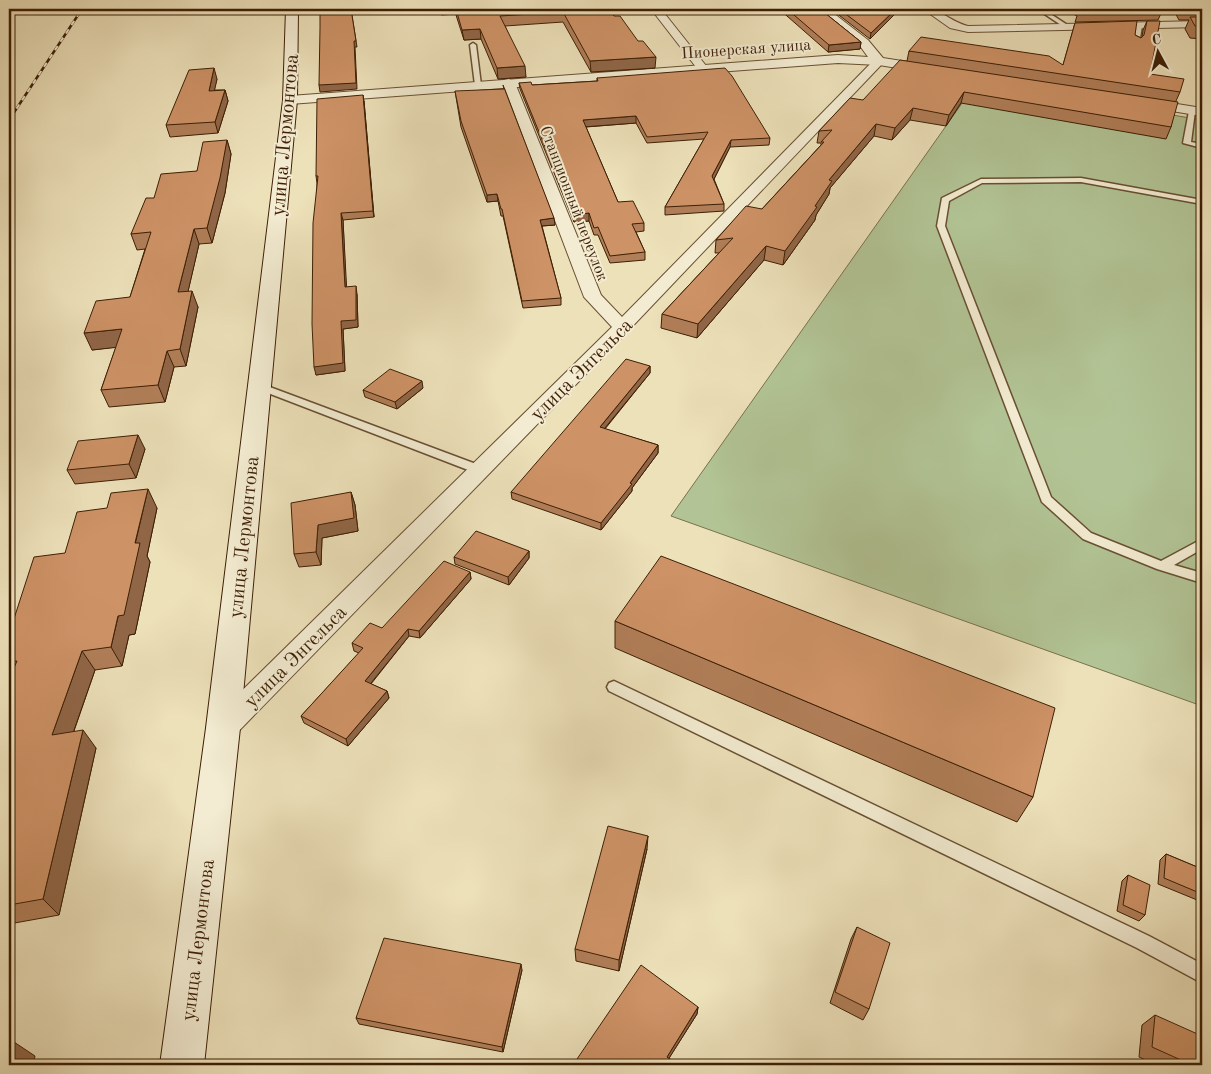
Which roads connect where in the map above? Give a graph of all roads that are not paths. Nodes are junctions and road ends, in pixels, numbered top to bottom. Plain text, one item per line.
1 (292, 9) edge
2 (441, 9) edge
3 (499, 9) edge
4 (656, 9) edge
5 (821, 9) edge
6 (928, 9) edge
7 (1040, 9) edge
8 (1155, 13) dead end
9 (1202, 24) edge
10 (1180, 25) junction
11 (1140, 26) junction
12 (1069, 28) junction
13 (1136, 44) edge
14 (473, 45) edge
15 (879, 61) junction
16 (703, 69) junction
17 (948, 72) edge
18 (509, 83) junction
19 (478, 85) junction
20 (290, 100) junction
21 (1124, 100) edge
22 (1197, 111) edge
23 (1202, 146) edge
24 (1202, 202) edge
25 (622, 328) junction
26 (259, 386) junction
27 (480, 470) junction
28 (1202, 543) edge
29 (1162, 566) junction
30 (1202, 578) edge
31 (614, 688) dead end
32 (222, 728) junction
33 (1202, 974) edge
34 (182, 1065) edge

1 - 20 main road, улица Лермонтова
2 - 3 lane
4 - 16 street
5 - 15 main road
6 - 12 street
7 - 12 lane
8 - 10 street
9 - 10 street
10 - 11 street
11 - 12 street
11 - 13 lane
14 - 19 lane
15 - 16 main road, Пионерская улица
15 - 17 main road, Пионерская улица
15 - 25 street, улица Энгельса
16 - 18 main road, Пионерская улица
18 - 19 main road, Пионерская улица
18 - 25 street, Станционный переулок
19 - 20 main road, Пионерская улица
20 - 26 main road, улица Лермонтова
21 - 22 main road
22 - 23 lane
24 - 29 lane
25 - 27 street, улица Энгельса
26 - 27 lane
26 - 32 main road, улица Лермонтова
27 - 32 street, улица Энгельса
28 - 29 lane
29 - 30 lane
31 - 33 lane
32 - 34 main road, улица Лермонтова

